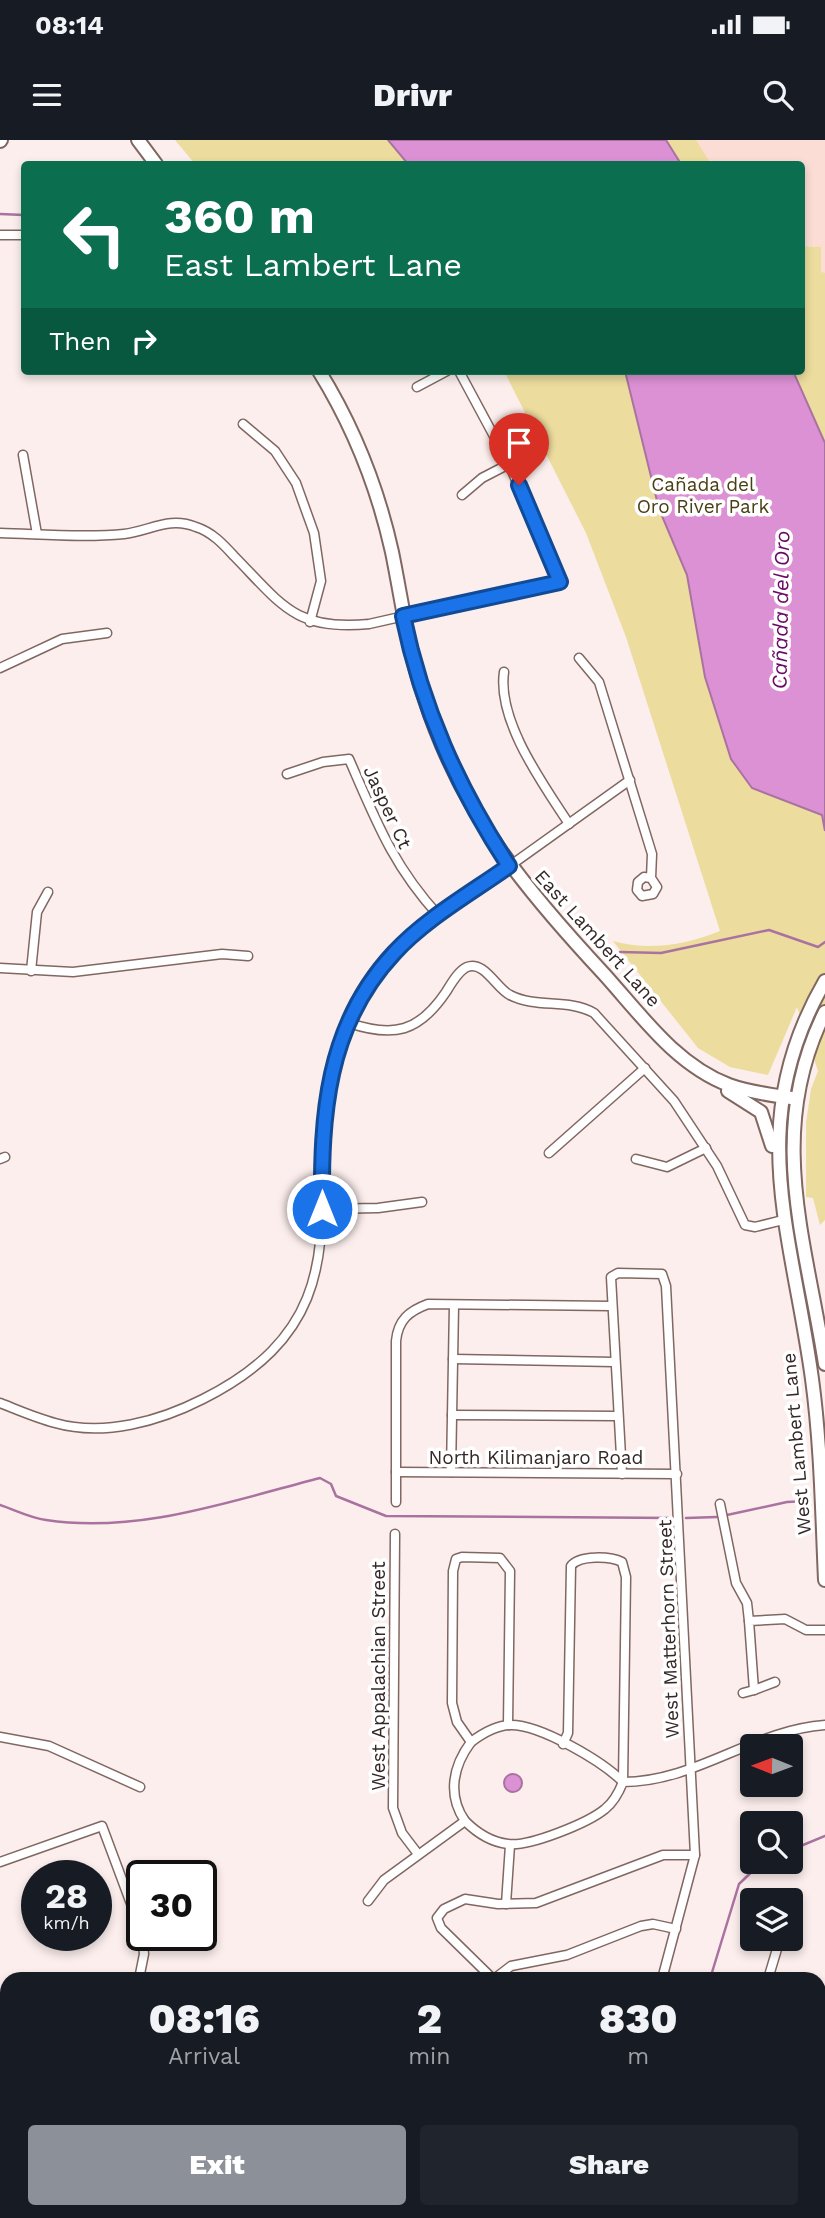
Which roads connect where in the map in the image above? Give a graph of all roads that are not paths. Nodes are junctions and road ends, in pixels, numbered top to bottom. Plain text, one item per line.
1 (138, 140) edge
2 (154, 161) edge
3 (0, 235) edge
4 (21, 235) edge
5 (322, 375) edge
6 (440, 375) edge
7 (461, 375) edge
8 (417, 387) dead end
9 (243, 424) dead end
10 (23, 456) dead end
11 (509, 464) junction
12 (462, 495) dead end
13 (0, 533) edge
14 (37, 534) junction
15 (403, 616) junction
16 (310, 622) junction
17 (107, 633) dead end
18 (579, 658) dead end
19 (0, 668) edge
20 (504, 672) dead end
21 (287, 774) dead end
22 (630, 780) junction
23 (569, 824) junction
24 (509, 866) junction
25 (651, 878) dead end
26 (48, 892) dead end
27 (439, 916) junction
28 (248, 956) dead end
29 (0, 968) edge
30 (31, 971) junction
31 (825, 981) edge
32 (825, 1013) edge
33 (349, 1023) junction
34 (645, 1068) junction
35 (705, 1073) junction
36 (798, 1094) junction
37 (782, 1097) junction
38 (706, 1148) junction
39 (549, 1153) dead end
40 (636, 1159) dead end
41 (778, 1181) junction
42 (422, 1202) dead end
43 (322, 1209) junction
44 (783, 1220) junction
45 (793, 1272) junction
46 (454, 1305) junction
47 (611, 1306) junction
48 (822, 1344) junction
49 (453, 1359) junction
50 (614, 1362) junction
51 (825, 1364) edge
52 (0, 1403) edge
53 (452, 1415) junction
54 (617, 1416) junction
55 (396, 1472) junction
56 (451, 1472) junction
57 (622, 1474) junction
58 (677, 1474) junction
59 (396, 1502) dead end
60 (720, 1504) dead end
61 (395, 1534) dead end
62 (825, 1580) edge
63 (749, 1621) junction
64 (825, 1630) edge
65 (775, 1682) dead end
66 (754, 1690) junction
67 (743, 1693) dead end
68 (508, 1725) junction
69 (825, 1725) edge
70 (0, 1737) edge
71 (471, 1742) junction
72 (563, 1744) junction
73 (689, 1769) junction
74 (623, 1782) junction
75 (140, 1787) dead end
76 (465, 1821) junction
77 (510, 1845) junction
78 (418, 1854) junction
79 (695, 1855) junction
80 (0, 1862) edge
81 (126, 1890) edge
82 (368, 1900) dead end
83 (506, 1904) junction
84 (677, 1929) junction
85 (144, 1951) edge
86 (776, 1951) edge
87 (140, 1972) edge
88 (486, 1972) edge
89 (503, 1972) edge
90 (664, 1972) edge
91 (770, 1972) edge

1 - 2 street
3 - 4 street
5 - 15 street, East Lambert Lane
6 - 8 street
7 - 11 street
9 - 16 street
10 - 14 street
11 - 12 street
11 - 15 street
13 - 14 street
14 - 16 street
15 - 16 street
15 - 24 street, East Lambert Lane
17 - 19 street
18 - 22 street
20 - 23 street
21 - 27 street, Jasper Ct
22 - 23 street
22 - 25 street
23 - 24 street
24 - 27 street
24 - 35 street, East Lambert Lane
26 - 30 street
27 - 33 street
28 - 30 street
29 - 30 street
31 - 37 street, West Lambert Lane
32 - 36 street, West Lambert Lane
33 - 34 street
33 - 43 street
34 - 38 street
34 - 39 street
35 - 37 street, East Lambert Lane
35 - 41 street
36 - 37 street, East Lambert Lane
36 - 48 street, West Lambert Lane
37 - 41 street, West Lambert Lane
38 - 40 street
38 - 44 street
41 - 44 street, West Lambert Lane
42 - 43 street
43 - 52 street
44 - 45 street, West Lambert Lane
45 - 48 street
45 - 62 street, West Lambert Lane
46 - 47 street
46 - 49 street
46 - 55 street
47 - 50 street
47 - 58 street, West Matterhorn Street
48 - 51 street, West Lambert Lane
49 - 50 street
49 - 53 street
50 - 54 street
53 - 54 street
53 - 56 street
54 - 57 street
55 - 56 street, North Kilimanjaro Road
55 - 59 street
56 - 57 street, North Kilimanjaro Road
57 - 58 street, North Kilimanjaro Road
58 - 73 street, West Matterhorn Street
60 - 63 street
61 - 78 street, West Appalachian Street
63 - 64 street
63 - 66 street
65 - 66 street
66 - 67 street
68 - 71 street
68 - 71 street
68 - 72 street
69 - 73 street
70 - 75 street
71 - 76 street
72 - 74 street
72 - 74 street
73 - 74 street
73 - 79 street, West Matterhorn Street
74 - 77 street
76 - 77 street
76 - 78 street
77 - 83 street
78 - 82 street
79 - 83 street
79 - 84 street, West Matterhorn Street
80 - 81 street
83 - 88 street
84 - 89 street
84 - 90 street, West Matterhorn Street
85 - 87 street
86 - 91 street

